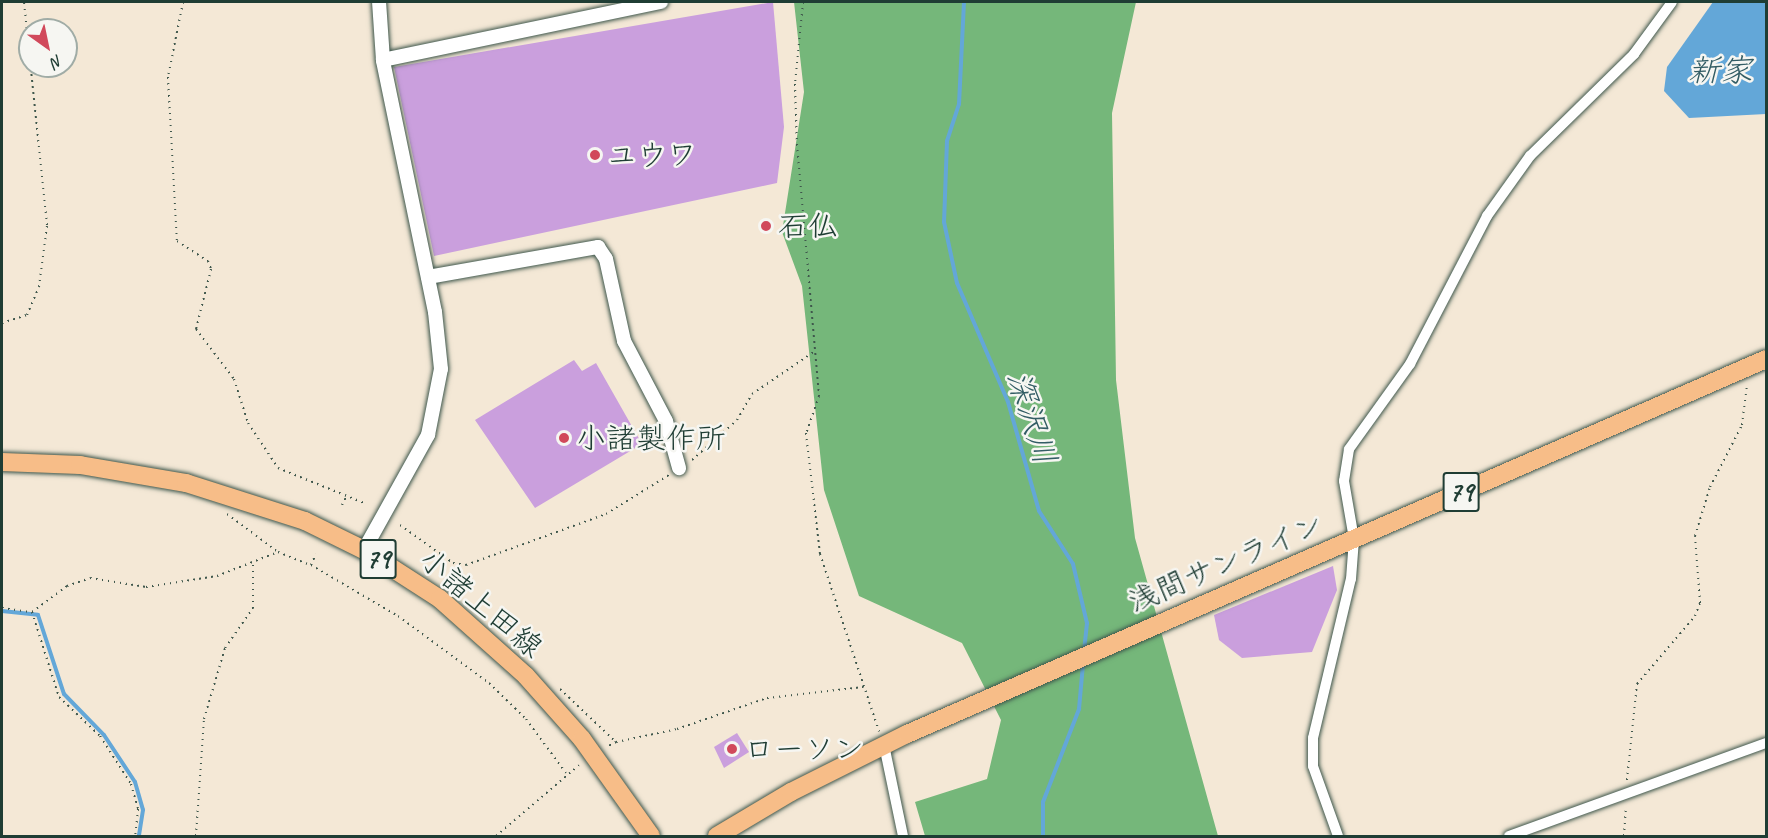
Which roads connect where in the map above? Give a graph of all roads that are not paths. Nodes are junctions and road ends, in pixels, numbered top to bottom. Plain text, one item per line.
1 (379, 2) edge
2 (660, 2) edge
3 (1672, 2) edge
4 (383, 60) junction
5 (428, 277) junction
6 (1767, 359) edge
7 (2, 462) edge
8 (679, 468) road end
9 (1353, 539) junction
10 (364, 550) junction
11 (1767, 743) edge
12 (884, 745) junction
13 (651, 837) edge
14 (717, 837) edge
15 (903, 837) edge
16 (1338, 837) edge
17 (1509, 837) edge

1 - 4 street
2 - 4 street
3 - 9 street
4 - 5 street
5 - 8 street
5 - 10 street
6 - 9 main road, 浅間サンライン / 79
7 - 10 main road, 小諸上田線 / 79
9 - 12 main road, 浅間サンライン / 79
9 - 16 street
10 - 13 main road, 小諸上田線 / 79
11 - 17 street
12 - 14 main road, 浅間サンライン / 79
12 - 15 street

